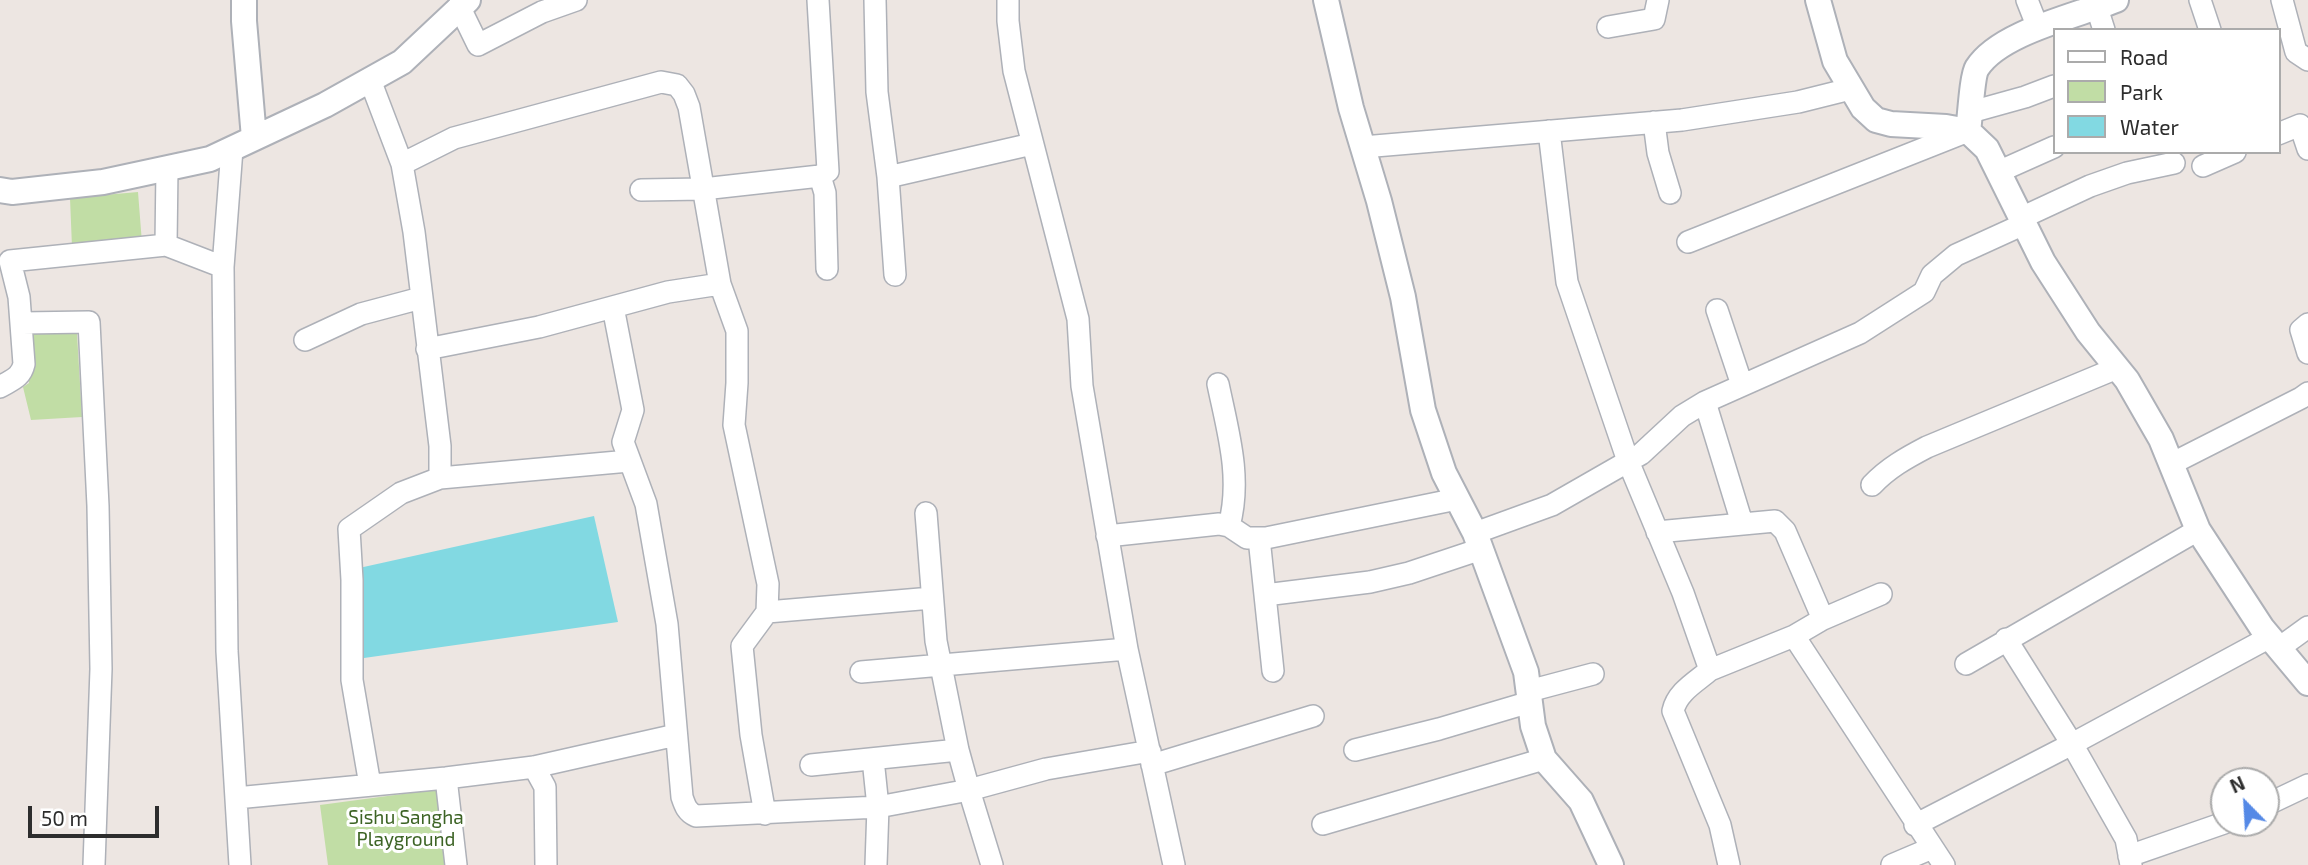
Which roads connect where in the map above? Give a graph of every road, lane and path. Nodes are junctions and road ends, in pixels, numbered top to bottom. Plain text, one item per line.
1 (244, 0) edge
2 (576, 0) edge
3 (818, 0) edge
4 (875, 0) edge
5 (1008, 0) edge
6 (1326, 0) edge
7 (1658, 0) edge
8 (1818, 0) edge
9 (2027, 0) edge
10 (2200, 0) edge
11 (2282, 0) edge
12 (463, 3) edge
13 (2105, 13) edge
14 (1608, 27) dead end
15 (2038, 28) junction
16 (2209, 28) edge
17 (2308, 60) edge
18 (370, 80) junction
19 (2052, 87) edge
20 (1850, 89) junction
21 (1654, 122) junction
22 (1969, 122) junction
23 (2304, 124) edge
24 (1549, 131) junction
25 (2280, 133) edge
26 (243, 143) junction
27 (1032, 144) junction
28 (1363, 147) junction
29 (2052, 148) edge
30 (2308, 149) edge
31 (2230, 154) edge
32 (2174, 163) dead end
33 (401, 164) junction
34 (2203, 166) dead end
35 (167, 168) junction
36 (1998, 172) junction
37 (820, 176) junction
38 (888, 177) junction
39 (703, 189) junction
40 (0, 190) edge
41 (641, 190) dead end
42 (1670, 193) dead end
43 (2023, 221) junction
44 (1688, 242) dead end
45 (166, 245) junction
46 (5, 261) edge
47 (223, 267) junction
48 (827, 268) dead end
49 (895, 275) dead end
50 (720, 284) junction
51 (421, 298) junction
52 (613, 307) junction
53 (1717, 310) dead end
54 (22, 323) junction
55 (2308, 324) edge
56 (305, 340) dead end
57 (427, 349) junction
58 (2308, 353) edge
59 (2117, 368) junction
60 (1218, 384) dead end
61 (1742, 385) junction
62 (0, 387) edge
63 (2308, 393) edge
64 (1705, 402) junction
65 (629, 461) junction
66 (1628, 461) junction
67 (2171, 464) junction
68 (440, 478) junction
69 (1872, 485) dead end
70 (1457, 499) junction
71 (926, 513) dead end
72 (1742, 523) junction
73 (1229, 526) junction
74 (2198, 530) junction
75 (1657, 531) junction
76 (1107, 536) junction
77 (1259, 538) junction
78 (1478, 541) junction
79 (1881, 594) dead end
80 (1265, 595) junction
81 (933, 598) junction
82 (767, 612) junction
83 (1823, 619) junction
84 (2308, 627) edge
85 (1794, 636) junction
86 (2006, 639) junction
87 (2274, 642) junction
88 (1127, 649) junction
89 (1966, 664) dead end
90 (940, 665) junction
91 (1710, 670) junction
92 (861, 671) dead end
93 (1273, 671) dead end
94 (1593, 674) dead end
95 (2308, 683) edge
96 (1529, 696) junction
97 (1313, 716) dead end
98 (676, 735) junction
99 (2072, 744) junction
100 (958, 750) junction
101 (1356, 750) dead end
102 (1151, 758) junction
103 (873, 759) junction
104 (1544, 759) junction
105 (811, 765) dead end
106 (534, 767) junction
107 (446, 778) junction
108 (370, 785) junction
109 (2308, 785) edge
110 (969, 790) junction
111 (236, 797) junction
112 (2280, 798) edge
113 (878, 807) junction
114 (765, 814) junction
115 (1323, 824) dead end
116 (1915, 825) junction
117 (2210, 828) edge
118 (1938, 857) edge
119 (2131, 861) edge
120 (94, 865) edge
121 (240, 865) edge
122 (456, 865) edge
123 (546, 865) edge
124 (876, 865) edge
125 (992, 865) edge
126 (1174, 865) edge
127 (1611, 865) edge
128 (1729, 865) edge
129 (1892, 865) edge

1 - 26 street
2 - 12 street
3 - 37 street
4 - 38 street
5 - 27 street
6 - 28 street
7 - 14 street
8 - 20 street
9 - 15 street
10 - 16 street
11 - 17 street
12 - 18 street
13 - 15 street
15 - 22 street
18 - 26 street
18 - 33 street
19 - 22 street
20 - 21 street
20 - 22 street
21 - 24 street
21 - 42 street
22 - 36 street
22 - 44 street
23 - 25 street
23 - 30 street
24 - 28 street
24 - 66 street
26 - 35 street
26 - 47 street
27 - 38 street
27 - 76 street
28 - 70 street
29 - 36 street
31 - 34 street
32 - 43 street
33 - 39 street
33 - 51 street
35 - 40 street
35 - 45 street
36 - 43 street
37 - 39 street
37 - 48 street
38 - 49 street
39 - 41 street
39 - 50 street
43 - 59 street
43 - 61 street
45 - 46 street
45 - 47 street
46 - 54 street
47 - 111 street
50 - 52 street
50 - 82 street
51 - 56 street
51 - 57 street
52 - 57 street
52 - 65 street
53 - 61 street
54 - 62 street
54 - 120 street
55 - 58 street
57 - 68 street
59 - 67 street
59 - 69 street
60 - 73 street
61 - 64 street
63 - 67 street
64 - 66 street
64 - 72 street
65 - 68 street
65 - 98 street
66 - 75 street
66 - 78 street
67 - 74 street
68 - 108 street
70 - 77 street
70 - 78 street
71 - 81 street
72 - 75 street
72 - 83 street
73 - 76 street
73 - 77 street
74 - 86 street
74 - 87 street
75 - 91 street
76 - 88 street
77 - 80 street
78 - 80 street
78 - 96 street
79 - 83 street
80 - 93 street
81 - 82 street
81 - 90 street
82 - 114 street
83 - 85 street
84 - 87 street
85 - 91 street
85 - 116 street
86 - 89 street
86 - 99 street
87 - 95 street
87 - 99 street
88 - 90 street
88 - 102 street
90 - 92 street
90 - 100 street
91 - 128 street
94 - 96 street
96 - 101 street
96 - 104 street
97 - 102 street
98 - 106 street
98 - 114 street
99 - 116 street
99 - 119 street
100 - 103 street
100 - 110 street
102 - 110 street
102 - 126 street
103 - 105 street
103 - 113 street
104 - 115 street
104 - 127 street
106 - 107 street
106 - 123 street
107 - 108 street
107 - 122 street
108 - 111 street
109 - 112 street
110 - 113 street
110 - 125 street
111 - 121 street
113 - 114 street
113 - 124 street
116 - 118 street
117 - 119 street
118 - 129 street

